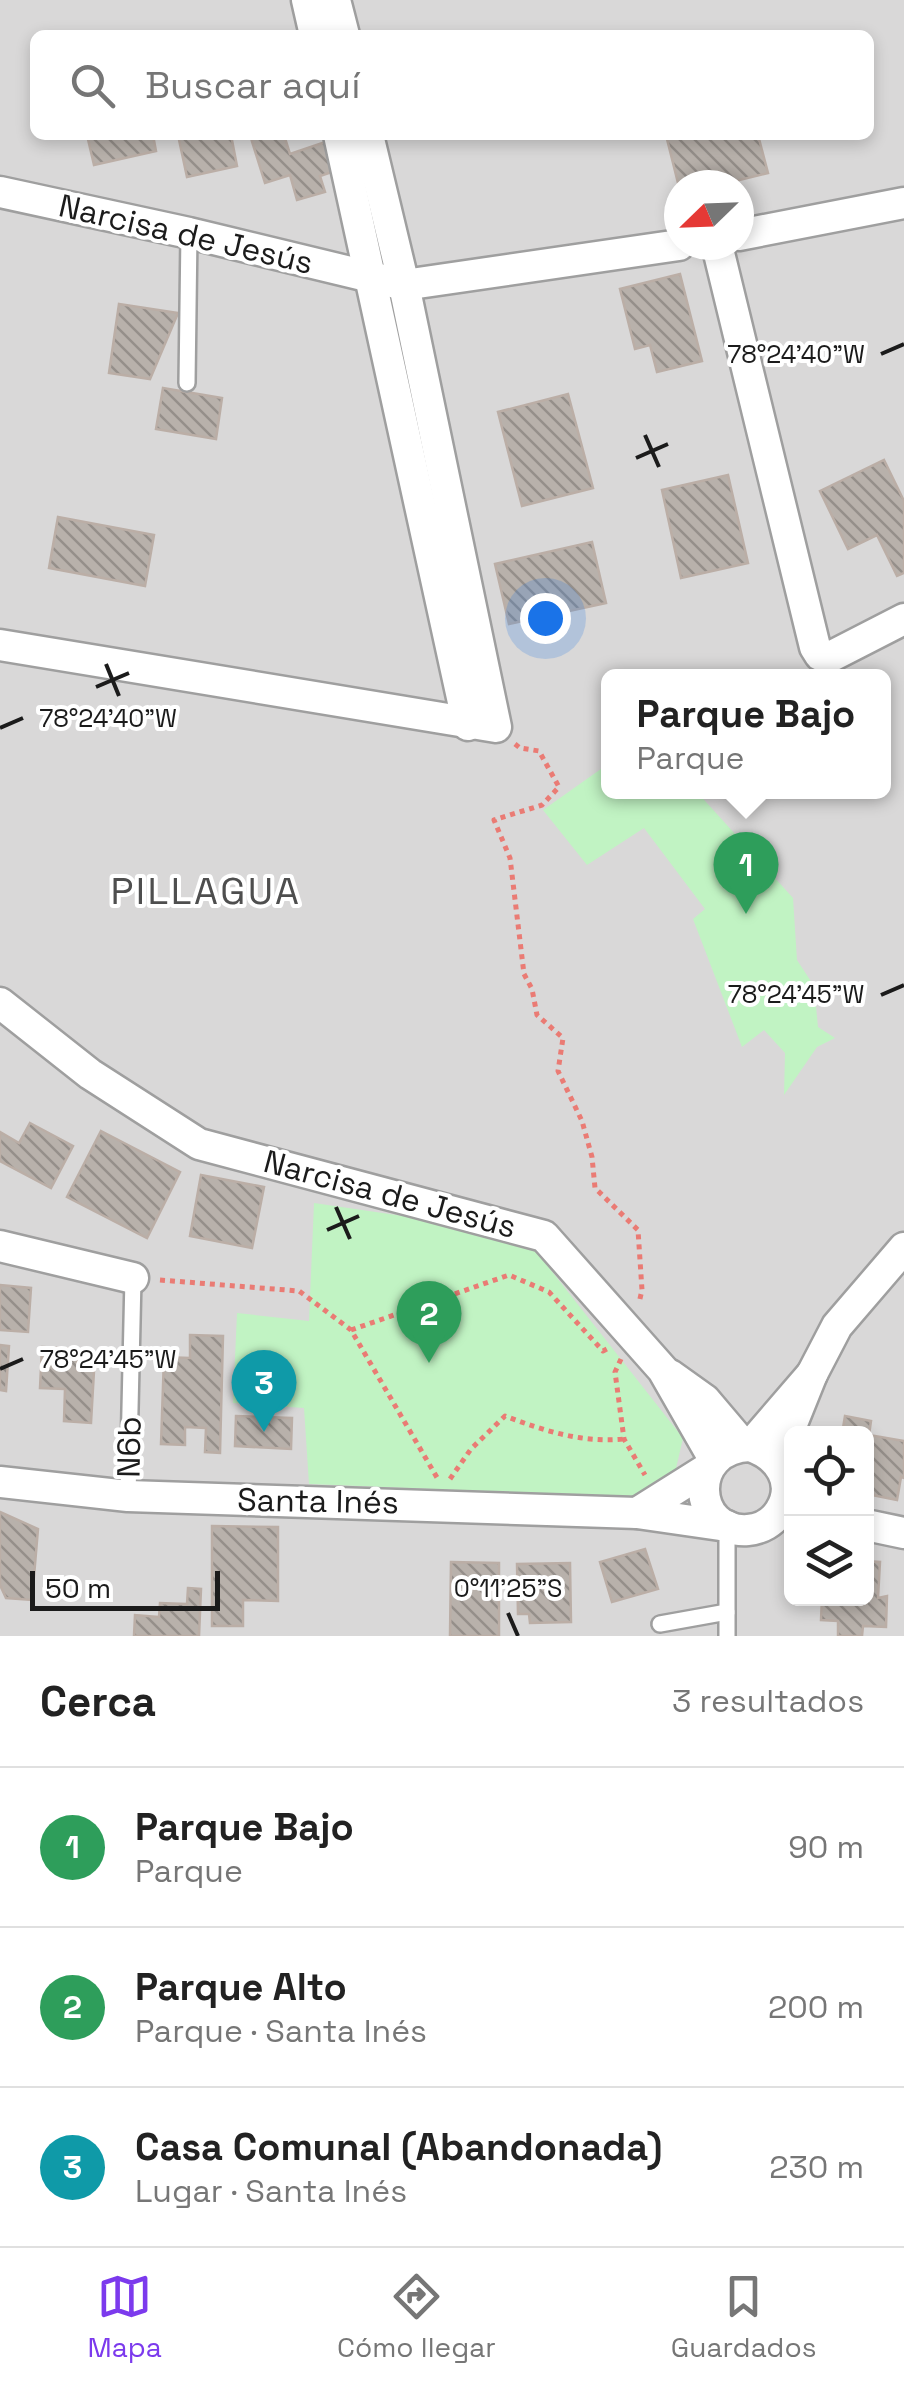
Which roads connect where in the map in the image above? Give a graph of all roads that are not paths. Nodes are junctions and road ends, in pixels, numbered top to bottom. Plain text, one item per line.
1 (307, 0) edge
2 (335, 0) edge
3 (314, 30) edge
4 (343, 30) edge
5 (340, 140) edge
6 (369, 140) edge
7 (0, 192) edge
8 (904, 204) edge
9 (189, 232) junction
10 (754, 232) edge
11 (664, 247) edge
12 (721, 260) edge
13 (372, 277) junction
14 (404, 284) junction
15 (187, 383) dead end
16 (904, 619) edge
17 (0, 645) edge
18 (482, 726) junction
19 (0, 1002) edge
20 (0, 1246) edge
21 (904, 1248) edge
22 (133, 1278) joint
23 (663, 1370) junction
24 (711, 1464) junction
25 (770, 1465) edge
26 (0, 1482) edge
27 (128, 1496) junction
28 (645, 1502) junction
29 (727, 1526) junction
30 (778, 1526) edge
31 (874, 1527) edge
32 (904, 1534) edge
33 (727, 1612) junction
34 (660, 1624) dead end
35 (727, 1636) edge

1 - 3 street
2 - 4 street
5 - 13 street, Narcisa de Jesús
6 - 14 street
7 - 9 street, Narcisa de Jesús
8 - 10 street
9 - 13 street, Narcisa de Jesús
9 - 15 lane
11 - 14 street
12 - 16 street
13 - 14 street, Narcisa de Jesús
13 - 18 street
14 - 18 street
17 - 18 street
19 - 23 street, Narcisa de Jesús
20 - 22 street
21 - 25 street
22 - 27 lane, N6b
23 - 24 street, Narcisa de Jesús
23 - 25 street
24 - 25 street
24 - 28 street
24 - 29 street
25 - 30 street
26 - 27 street, Santa Inés
27 - 28 street, Santa Inés
28 - 29 street, Santa Inés
29 - 30 street
29 - 33 lane
31 - 32 street
33 - 34 lane
33 - 35 lane

